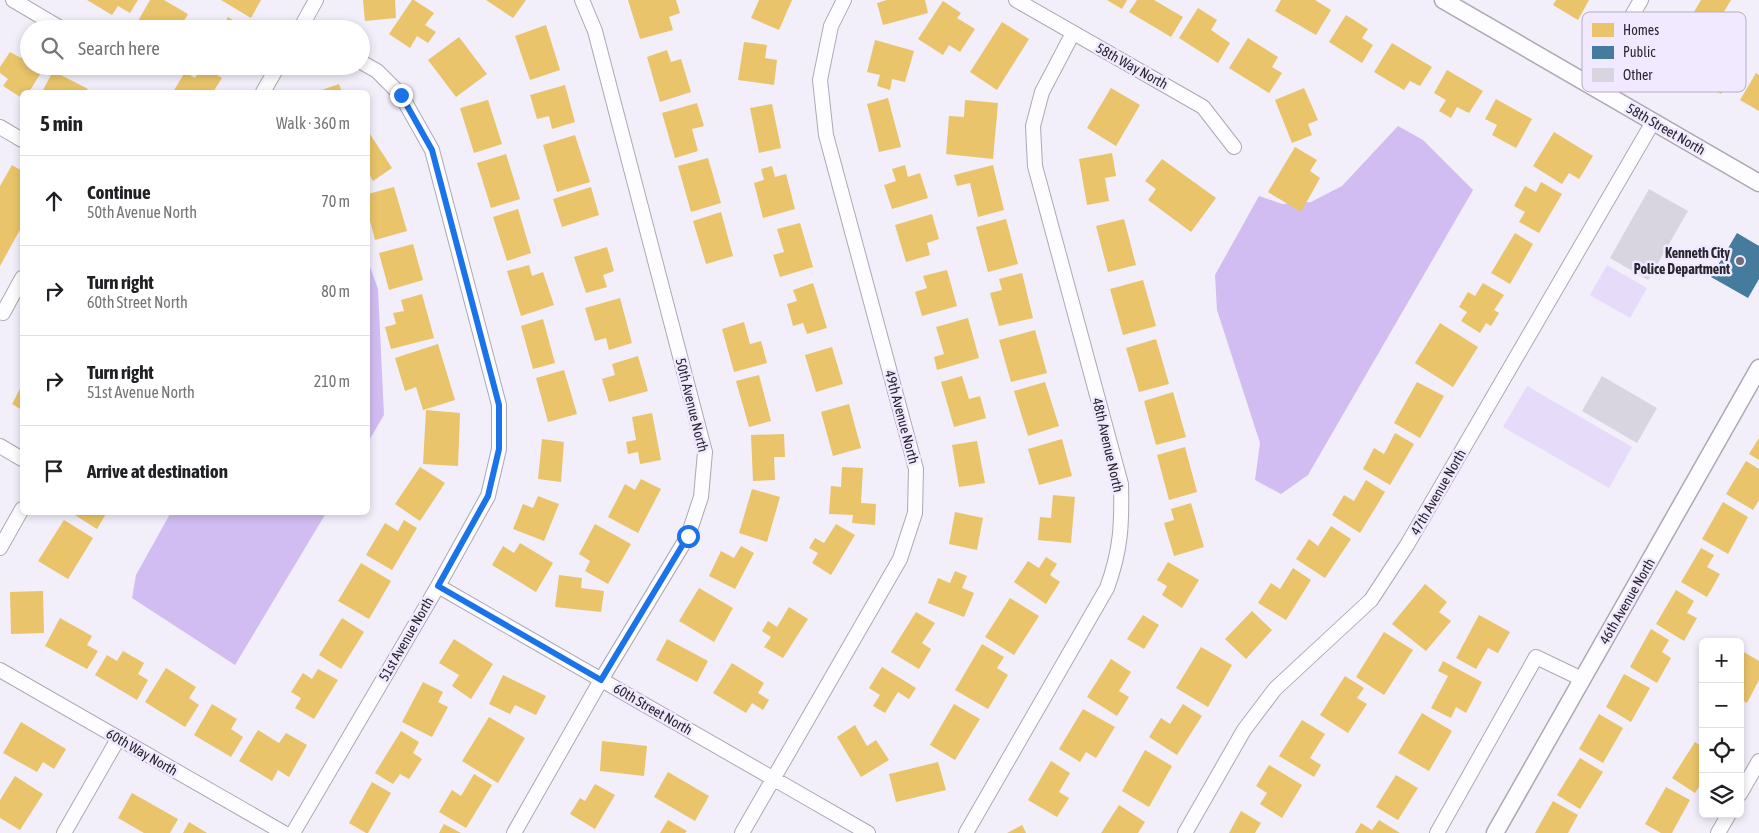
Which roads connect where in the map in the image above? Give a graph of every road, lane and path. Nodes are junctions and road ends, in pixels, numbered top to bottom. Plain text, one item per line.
1 (13, 0) edge
2 (316, 0) edge
3 (582, 0) edge
4 (844, 0) edge
5 (1016, 0) edge
6 (1443, 0) edge
7 (1641, 0) edge
8 (1634, 12) edge
9 (47, 20) edge
10 (305, 20) edge
11 (1073, 33) junction
12 (370, 67) edge
13 (273, 75) edge
14 (1582, 81) edge
15 (264, 90) edge
16 (1601, 92) edge
17 (1653, 122) junction
18 (0, 127) edge
19 (20, 139) edge
20 (1234, 147) dead end
21 (1759, 183) edge
22 (20, 281) edge
23 (2, 312) edge
24 (1759, 368) edge
25 (0, 446) edge
26 (20, 458) edge
27 (20, 513) edge
28 (0, 548) edge
29 (438, 586) junction
30 (0, 670) edge
31 (1582, 679) junction
32 (601, 680) junction
33 (118, 739) junction
34 (1759, 761) edge
35 (774, 779) junction
36 (1744, 787) edge
37 (1727, 818) edge
38 (64, 833) edge
39 (284, 833) edge
40 (293, 833) edge
41 (514, 833) edge
42 (742, 833) edge
43 (868, 833) edge
44 (966, 833) edge
45 (1185, 833) edge
46 (1437, 833) edge
47 (1495, 833) edge
48 (1718, 833) edge

1 - 9 street
2 - 10 street
3 - 32 street, 50th Avenue North
4 - 35 street, 49th Avenue North
5 - 11 street, 58th Way North
6 - 14 street, 58th Street North
7 - 8 street
11 - 20 street, 58th Way North
11 - 44 street, 48th Avenue North
12 - 29 street, 51st Avenue North
13 - 15 street
16 - 17 street, 58th Street North
17 - 21 street, 58th Street North
17 - 45 street, 47th Avenue North
18 - 19 street
22 - 23 street
24 - 31 street, 46th Avenue North
25 - 26 street
27 - 28 street
29 - 32 street, 60th Street North
29 - 40 street, 51st Avenue North
30 - 33 street, 60th Way North
31 - 46 street
31 - 47 street, 46th Avenue North
32 - 35 street, 60th Street North
32 - 41 street, 50th Avenue North
33 - 38 street
33 - 39 street, 60th Way North
34 - 36 street
35 - 42 street, 49th Avenue North
35 - 43 street, 60th Street North
37 - 48 street

